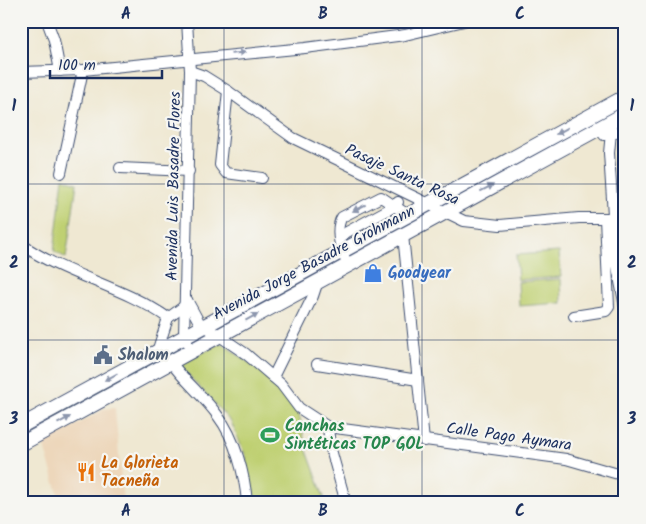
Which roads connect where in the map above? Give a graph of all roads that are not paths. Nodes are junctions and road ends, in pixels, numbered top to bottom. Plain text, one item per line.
1 (47, 21) edge
2 (187, 21) edge
3 (464, 21) edge
4 (190, 58) junction
5 (84, 70) junction
6 (60, 71) junction
7 (190, 71) junction
8 (21, 72) edge
9 (228, 91) junction
10 (625, 97) edge
11 (605, 108) junction
12 (625, 114) edge
13 (610, 128) junction
14 (625, 130) edge
15 (120, 168) dead end
16 (189, 170) junction
17 (61, 173) dead end
18 (262, 178) dead end
19 (403, 193) junction
20 (427, 204) junction
21 (395, 206) junction
22 (445, 212) junction
23 (408, 215) junction
24 (609, 218) junction
25 (625, 218) edge
26 (403, 235) junction
27 (21, 244) edge
28 (341, 245) junction
29 (348, 265) junction
30 (318, 281) junction
31 (624, 291) edge
32 (187, 300) junction
33 (625, 307) edge
34 (574, 316) dead end
35 (168, 318) junction
36 (205, 326) junction
37 (220, 334) junction
38 (188, 343) junction
39 (157, 352) junction
40 (170, 361) junction
41 (317, 364) dead end
42 (273, 378) junction
43 (418, 380) junction
44 (21, 426) edge
45 (328, 427) junction
46 (424, 441) junction
47 (21, 444) edge
48 (625, 476) edge
49 (247, 503) edge
50 (346, 503) edge

1 - 6 street
2 - 4 street, Avenida Luis Basadre Flores
4 -> 3 street
4 - 5 street
4 - 7 street, Avenida Luis Basadre Flores
5 - 6 street
5 - 17 street
6 - 8 street
7 - 9 street, Pasaje Santa Rosa
7 - 16 street, Avenida Luis Basadre Flores
9 - 18 street
9 - 19 street, Pasaje Santa Rosa
10 - 11 highway, Avenida Jorge Basadre Grohmann
11 - 13 street
11 -> 20 highway, Avenida Jorge Basadre Grohmann
12 - 13 highway, Avenida Jorge Basadre Grohmann
13 - 14 street
22 -> 13 highway, Avenida Jorge Basadre Grohmann
13 - 24 street
15 - 16 street
16 - 32 street, Avenida Luis Basadre Flores
19 - 20 street, Pasaje Santa Rosa
19 - 21 street
20 - 22 street, Pasaje Santa Rosa
20 - 23 highway, Avenida Jorge Basadre Grohmann
21 - 23 street
21 - 28 street
21 -> 28 street
22 - 24 street, Pasaje Santa Rosa
22 - 26 highway, Avenida Jorge Basadre Grohmann
23 - 28 highway, Avenida Jorge Basadre Grohmann
24 - 25 street, Pasaje Santa Rosa
24 - 31 street
24 - 34 street
26 - 29 highway, Avenida Jorge Basadre Grohmann
26 - 43 street
27 - 35 street
28 - 29 street
28 - 36 highway, Avenida Jorge Basadre Grohmann
29 - 30 highway, Avenida Jorge Basadre Grohmann
37 -> 30 highway, Avenida Jorge Basadre Grohmann
30 - 42 street
31 - 33 street
32 - 35 street
32 - 36 street
32 - 38 street, Avenida Luis Basadre Flores
35 - 39 street
36 - 37 street
36 - 38 highway, Avenida Jorge Basadre Grohmann
37 - 38 highway, Avenida Jorge Basadre Grohmann
37 - 42 street
38 - 39 highway, Avenida Jorge Basadre Grohmann
38 - 40 highway, Avenida Jorge Basadre Grohmann
39 -> 44 highway, Avenida Jorge Basadre Grohmann
47 -> 40 highway, Avenida Jorge Basadre Grohmann
40 - 49 street
41 - 43 street
42 - 45 street
43 - 46 street
45 - 46 street, Calle Pago Aymara
45 - 50 street
46 - 48 street, Calle Pago Aymara

